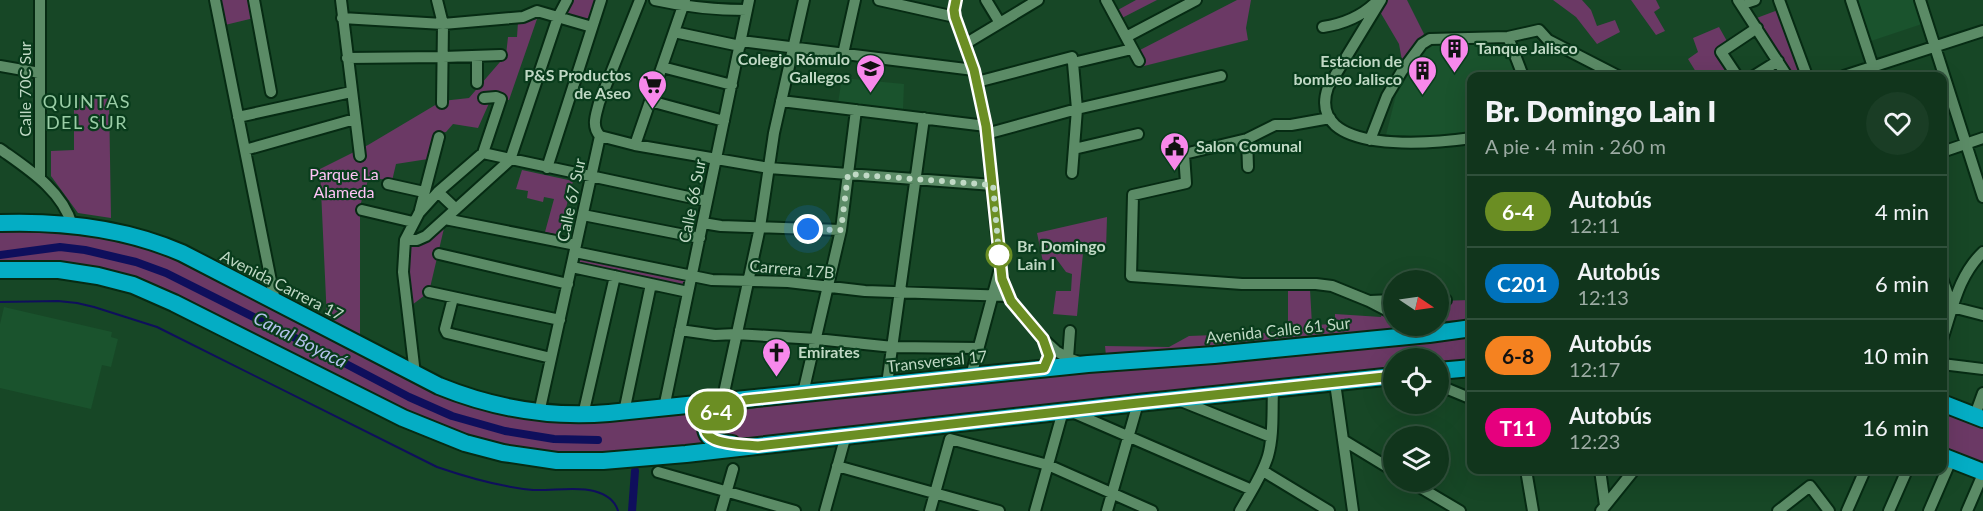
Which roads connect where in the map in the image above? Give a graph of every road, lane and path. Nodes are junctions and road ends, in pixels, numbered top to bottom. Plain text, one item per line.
1 (40, 0) edge
2 (215, 0) edge
3 (254, 0) edge
4 (341, 0) edge
5 (437, 0) edge
6 (567, 0) edge
7 (601, 0) edge
8 (640, 0) edge
9 (655, 0) edge
10 (804, 0) edge
11 (855, 0) edge
12 (879, 0) edge
13 (986, 0) edge
14 (1106, 0) edge
15 (1196, 0) edge
16 (1379, 0) edge
17 (1779, 0) edge
18 (1851, 0) edge
19 (1920, 0) edge
20 (1747, 1) edge
21 (957, 2) edge
22 (1032, 2) edge
23 (684, 3) edge
24 (916, 4) edge
25 (537, 5) edge
26 (748, 5) edge
27 (558, 17) junction
28 (955, 17) junction
29 (342, 18) junction
30 (1000, 23) junction
31 (442, 24) junction
32 (592, 27) junction
33 (1323, 27) dead end
34 (1757, 28) junction
35 (1983, 31) edge
36 (674, 32) junction
37 (1126, 37) junction
38 (1508, 37) junction
39 (740, 43) junction
40 (965, 44) junction
41 (792, 47) junction
42 (1936, 47) junction
43 (1132, 49) junction
44 (843, 54) junction
45 (501, 55) dead end
46 (443, 57) junction
47 (477, 57) junction
48 (347, 58) junction
49 (1073, 60) junction
50 (1139, 61) dead end
51 (1778, 61) junction
52 (0, 66) edge
53 (662, 67) junction
54 (974, 70) junction
55 (1874, 71) edge
56 (1521, 72) edge
57 (1610, 72) edge
58 (1734, 72) edge
59 (1760, 72) edge
60 (1785, 72) edge
61 (1806, 72) edge
62 (1944, 72) edge
63 (40, 73) junction
64 (1221, 76) dead end
65 (977, 82) junction
66 (477, 83) dead end
67 (1947, 83) edge
68 (732, 85) junction
69 (271, 92) dead end
70 (351, 92) junction
71 (484, 98) dead end
72 (650, 101) junction
73 (781, 101) junction
74 (442, 103) dead end
75 (1077, 109) junction
76 (856, 110) junction
77 (238, 117) junction
78 (924, 118) junction
79 (1330, 118) junction
80 (355, 119) junction
81 (724, 121) junction
82 (986, 130) junction
83 (1138, 134) dead end
84 (440, 136) dead end
85 (600, 136) junction
86 (1983, 138) edge
87 (1246, 139) junction
88 (1467, 139) edge
89 (1370, 140) junction
90 (1966, 144) junction
91 (635, 145) junction
92 (0, 149) edge
93 (1074, 149) junction
94 (245, 150) junction
95 (1947, 150) edge
96 (483, 153) junction
97 (360, 156) dead end
98 (715, 159) junction
99 (510, 160) junction
100 (1248, 167) dead end
101 (547, 168) junction
102 (769, 168) junction
103 (1072, 173) dead end
104 (848, 174) junction
105 (591, 178) junction
106 (40, 179) junction
107 (916, 179) junction
108 (388, 184) dead end
109 (993, 185) junction
110 (424, 192) junction
111 (438, 192) junction
112 (1983, 197) edge
113 (707, 201) junction
114 (456, 209) junction
115 (362, 210) dead end
116 (583, 215) junction
117 (416, 217) junction
118 (445, 219) junction
119 (0, 223) edge
120 (703, 223) junction
121 (72, 225) junction
122 (760, 227) junction
123 (841, 230) junction
124 (700, 238) junction
125 (405, 240) junction
126 (576, 248) junction
127 (1983, 252) edge
128 (438, 254) dead end
129 (572, 267) junction
130 (1000, 268) junction
131 (0, 270) edge
132 (615, 276) junction
133 (692, 277) junction
134 (748, 280) junction
135 (568, 284) junction
136 (651, 284) junction
137 (828, 287) junction
138 (429, 292) dead end
139 (688, 292) junction
140 (900, 292) junction
141 (1947, 292) edge
142 (993, 295) junction
143 (1009, 296) junction
144 (453, 298) junction
145 (1383, 300) edge
146 (275, 301) junction
147 (1369, 301) junction
148 (1952, 307) junction
149 (1383, 308) edge
150 (1983, 315) edge
151 (560, 320) junction
152 (1947, 324) edge
153 (1449, 326) edge
154 (1467, 327) edge
155 (1467, 328) edge
156 (680, 330) junction
157 (1070, 332) dead end
158 (736, 334) junction
159 (816, 339) junction
160 (1043, 339) junction
161 (892, 347) junction
162 (979, 348) junction
163 (551, 358) junction
164 (1068, 358) junction
165 (1088, 364) junction
166 (1947, 364) edge
167 (1044, 368) junction
168 (1467, 368) edge
169 (1983, 369) edge
170 (1449, 370) edge
171 (415, 374) junction
172 (971, 376) junction
173 (1383, 377) edge
174 (1335, 383) junction
175 (887, 384) junction
176 (1273, 390) junction
177 (1449, 390) edge
178 (803, 393) junction
179 (1983, 393) edge
180 (1467, 397) edge
181 (1175, 399) junction
182 (745, 400) junction
183 (722, 402) junction
184 (1138, 403) junction
185 (1947, 405) edge
186 (664, 408) junction
187 (1066, 411) junction
188 (540, 412) junction
189 (624, 412) junction
190 (583, 415) junction
191 (1979, 417) edge
192 (846, 435) junction
193 (1128, 436) junction
194 (1271, 436) junction
195 (1343, 440) junction
196 (758, 446) junction
197 (1947, 458) edge
198 (1383, 464) edge
199 (1048, 465) junction
200 (837, 466) junction
201 (733, 469) dead end
202 (658, 471) dead end
203 (1263, 471) junction
204 (1983, 473) edge
205 (1527, 474) edge
206 (1600, 474) edge
207 (1631, 474) edge
208 (1863, 474) edge
209 (1905, 474) edge
210 (1942, 474) edge
211 (1252, 490) junction
212 (727, 492) junction
213 (1428, 492) edge
214 (1112, 493) junction
215 (935, 494) junction
216 (1603, 508) edge
217 (721, 511) edge
218 (795, 511) edge
219 (825, 511) edge
220 (930, 511) edge
221 (999, 511) edge
222 (1035, 511) edge
223 (1107, 511) edge
224 (1152, 511) edge
225 (1240, 511) edge
226 (1329, 511) edge
227 (1353, 511) edge
228 (1460, 511) edge
229 (1533, 511) edge
230 (1778, 511) edge
231 (1829, 511) edge
232 (1847, 511) edge
233 (1889, 511) edge
234 (1929, 511) edge
235 (1967, 511) edge

1 - 63 street, Calle 70C Sur
2 - 77 street
3 - 69 street
4 - 29 street
5 - 31 street
6 - 27 street
7 - 32 street
8 - 85 street, Calle 67 Sur
9 - 23 street
10 - 41 street
11 - 44 street
12 - 24 street
13 - 30 street
14 - 37 street
15 - 37 street
16 - 33 street
16 - 79 street
17 - 61 street
18 - 55 street
19 - 42 street
20 - 34 street
21 - 28 street
22 - 30 street
23 - 26 street
23 - 36 street
24 - 28 street
25 - 27 street
25 - 31 street
26 - 39 street, Calle 66 Sur
27 - 32 street
27 - 99 street
28 - 40 street
29 - 31 street
29 - 48 street
30 - 40 street
31 - 46 street
32 - 101 street
34 - 51 street
34 - 58 street
35 - 42 street
36 - 39 street
36 - 53 street
37 - 43 street
38 - 56 street
38 - 57 street
38 - 89 street
39 - 41 street
39 - 68 street, Calle 66 Sur
40 - 54 street
41 - 44 street
41 - 73 street
42 - 55 street
42 - 62 street
43 - 49 street
43 - 50 street
44 - 54 street
45 - 47 street
46 - 47 street
46 - 48 street
46 - 74 street
47 - 66 street
48 - 70 street
49 - 65 street
49 - 75 street
51 - 59 street
51 - 60 street
52 - 63 street
53 - 68 street
53 - 72 street
54 - 65 street
63 - 106 street, Calle 70C Sur
64 - 75 street
65 - 82 street
67 - 90 street
68 - 81 street, Calle 66 Sur
70 - 77 street
70 - 80 street
71 - 96 street
72 - 81 street
72 - 91 street
73 - 76 street
73 - 102 street
75 - 82 street
75 - 93 street
76 - 78 street
76 - 104 street
77 - 94 street
78 - 82 street
78 - 107 street
79 - 87 street
79 - 89 street
80 - 94 street
80 - 97 street
81 - 98 street, Calle 66 Sur
82 - 109 street
83 - 93 street
84 - 110 street
85 - 91 street
85 - 105 street, Calle 67 Sur
86 - 90 street
87 - 100 street
87 - 147 street
88 - 89 street
90 - 95 street
90 - 112 street
91 - 98 street
92 - 106 street
93 - 103 street
94 - 146 street
96 - 99 street
96 - 111 street
98 - 102 street
98 - 113 street, Calle 66 Sur
99 - 101 street
99 - 114 street
101 - 105 street
102 - 104 street
102 - 122 street
104 - 107 street
104 - 123 street
105 - 113 street
105 - 116 street, Calle 67 Sur
106 - 121 street
107 - 109 street
107 - 140 street
108 - 110 street
109 - 130 street
110 - 117 street
111 - 114 street
111 - 117 street
113 - 120 street, Calle 66 Sur
114 - 118 street
115 - 117 street
116 - 124 street
116 - 126 street, Calle 67 Sur
117 - 125 street
118 - 125 street
118 - 126 street, Carrera 17B
119 - 121 highway, Avenida Carrera 17
120 - 122 street
120 - 124 street, Calle 66 Sur
121 - 146 highway, Avenida Carrera 17
122 - 123 street
122 - 134 street
123 - 137 street
124 - 133 street, Calle 66 Sur
125 - 171 street
126 - 129 street, Calle 67 Sur
126 - 133 street, Carrera 17B
127 - 148 street
128 - 135 street
129 - 132 street
129 - 135 street, Calle 67 Sur
130 - 142 street
130 - 143 street
131 - 196 highway
132 - 136 street
132 - 190 street
133 - 134 street, Carrera 17B
133 - 139 street, Calle 66 Sur
134 - 137 street, Carrera 17B
134 - 158 street
135 - 151 street, Calle 67 Sur
136 - 139 street
136 - 189 street
137 - 140 street, Carrera 17B
137 - 159 street
138 - 144 street
139 - 156 street, Calle 66 Sur
140 - 142 street, Carrera 17B
140 - 161 street
141 - 148 street
142 - 143 street, Carrera 17B
142 - 162 street
143 - 160 street
144 - 151 street
144 - 163 street
145 - 147 street
146 - 171 highway, Avenida Carrera 17
147 - 149 street
148 - 150 street
148 - 152 street
151 - 163 street, Calle 67 Sur
153 - 154 street
155 - 165 highway, Avenida Calle 61 Sur
156 - 158 street
156 - 186 street, Calle 66 Sur
157 - 164 street
158 - 159 street
158 - 183 street
159 - 161 street
159 - 178 street
160 - 164 street
160 - 167 street
161 - 162 street
161 - 175 street
162 - 172 street
163 - 188 street, Calle 67 Sur
164 - 165 street
165 - 167 highway, Transversal 17
166 - 169 street
167 - 172 highway, Transversal 17
168 - 170 highway
171 - 188 highway, Avenida Carrera 17
172 - 175 highway, Transversal 17
173 - 174 highway
174 - 176 highway
174 - 195 street
175 - 178 highway, Transversal 17
176 - 181 highway
176 - 194 street
177 - 180 street
178 - 182 highway, Transversal 17
179 - 191 street
181 - 184 highway
181 - 194 street
182 - 183 highway, Transversal 17
182 - 196 highway
183 - 186 highway, Transversal 17
184 - 187 highway
184 - 193 street
185 - 191 highway
186 - 189 highway, Transversal 17
187 - 192 highway
187 - 193 street
187 - 199 street
188 - 190 highway, Transversal 17
189 - 190 highway, Transversal 17
192 - 196 highway
192 - 200 street
193 - 211 street
193 - 214 street
194 - 203 street
195 - 198 street
195 - 227 street
197 - 204 highway
199 - 214 street
199 - 215 street
199 - 222 street
200 - 215 street
200 - 219 street
201 - 212 street
202 - 212 street
203 - 211 street
203 - 226 street
204 - 235 street
205 - 229 street
206 - 216 street
207 - 216 street
208 - 232 street
209 - 233 street
210 - 234 street
211 - 225 street
212 - 217 street
212 - 218 street
213 - 228 street
214 - 223 street
214 - 224 street
215 - 220 street
215 - 221 street
230 - 231 street

